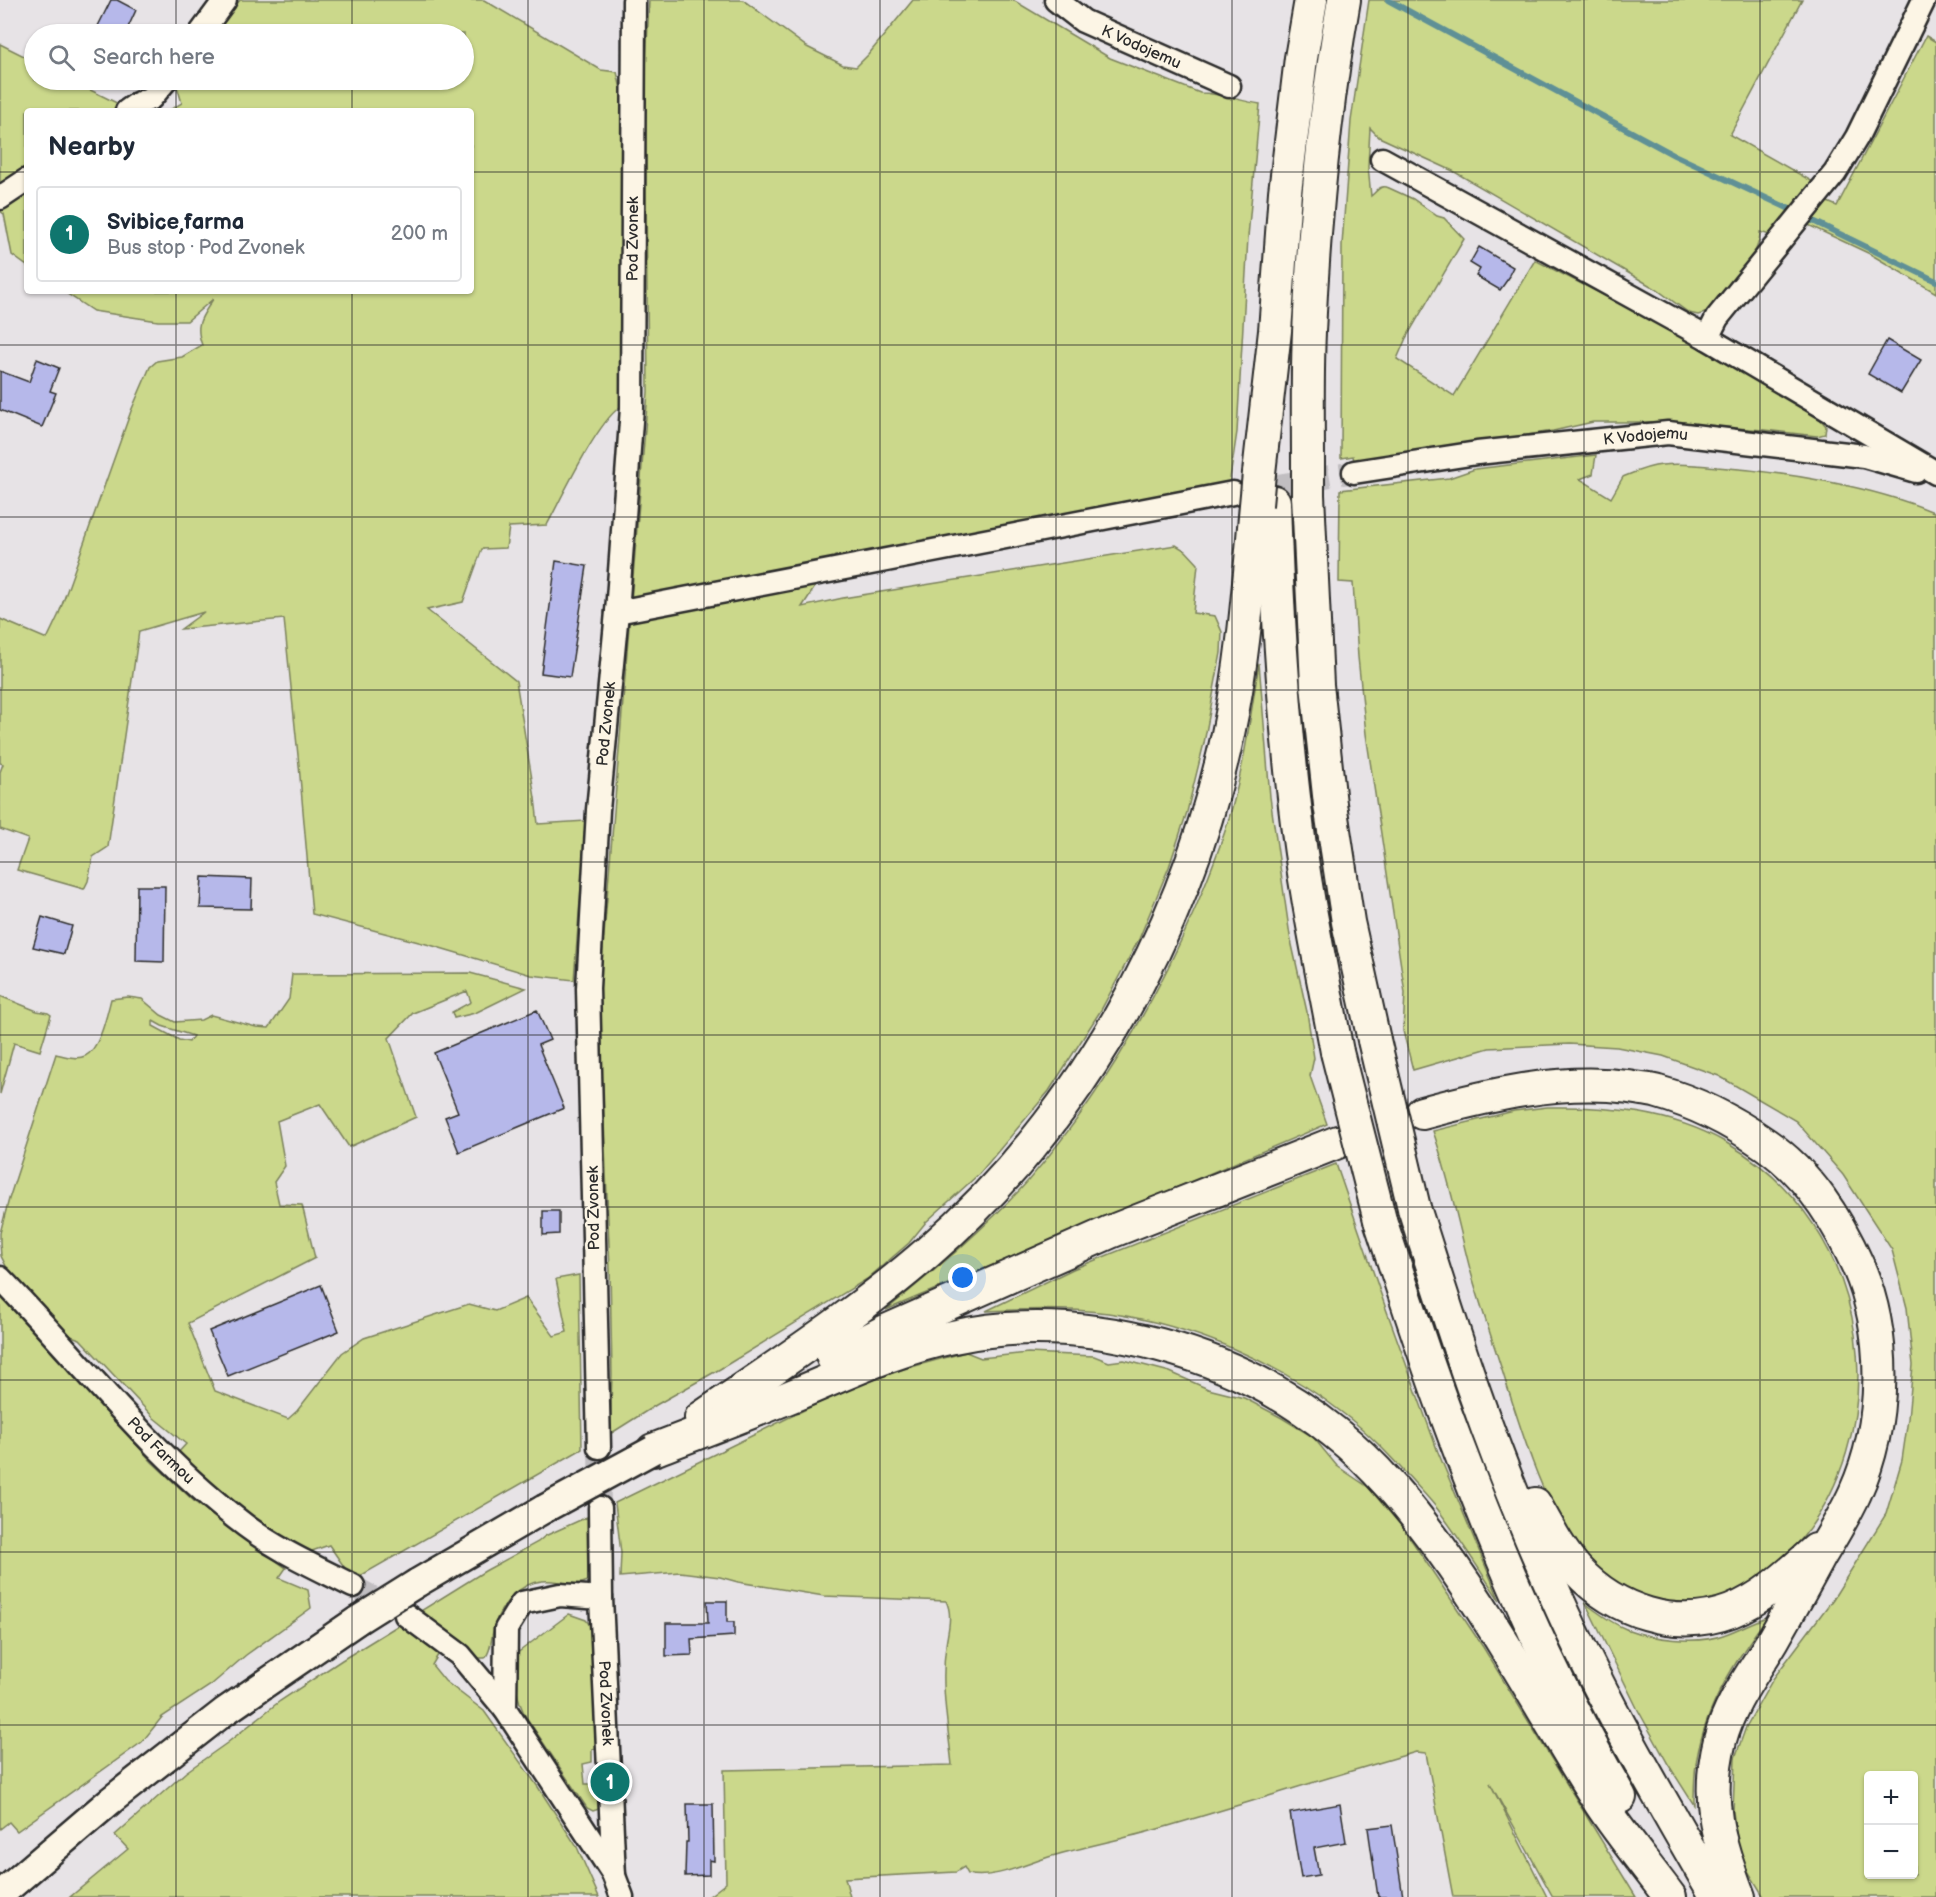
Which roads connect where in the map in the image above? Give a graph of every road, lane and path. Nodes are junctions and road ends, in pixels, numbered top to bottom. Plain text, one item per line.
1 (225, 0) edge
2 (634, 0) edge
3 (1056, 0) edge
4 (1311, 0) edge
5 (1344, 0) edge
6 (1924, 0) edge
7 (207, 24) edge
8 (1229, 86) dead end
9 (158, 90) edge
10 (133, 108) edge
11 (1382, 159) dead end
12 (24, 182) edge
13 (0, 198) edge
14 (1707, 338) junction
15 (1354, 472) tunnel mouth
16 (1936, 475) edge
17 (1254, 500) junction
18 (618, 612) junction
19 (1422, 1113) dead end
20 (1338, 1142) dead end
21 (0, 1278) edge
22 (1475, 1395) junction
23 (599, 1447) tunnel mouth
24 (653, 1450) junction
25 (600, 1508) tunnel mouth
26 (1831, 1538) junction
27 (353, 1586) tunnel mouth
28 (601, 1598) junction
29 (406, 1615) tunnel mouth
30 (505, 1709) junction
31 (614, 1876) junction
32 (0, 1895) edge
33 (622, 1897) edge
34 (1670, 1897) edge
35 (1679, 1897) edge
36 (1717, 1897) edge
37 (1739, 1897) edge

1 - 7 street
2 - 18 street, Pod Zvonek
3 - 8 street, K Vodojemu
4 - 17 highway
5 - 22 highway, bridge
6 - 14 street
9 - 10 street
11 - 14 street, K Vodojemu
12 - 13 street
14 - 16 street, K Vodojemu
15 - 16 street, K Vodojemu
17 - 18 street
17 - 24 highway
17 - 35 highway, bridge
18 - 23 street, Pod Zvonek
19 - 26 highway
20 - 24 highway
21 - 27 street, Pod Farmou
22 - 26 highway
22 - 36 highway
24 - 32 main road, bridge
24 - 34 highway
25 - 28 street, Pod Zvonek
26 - 37 highway
28 - 30 street
28 - 31 street, Pod Zvonek
29 - 30 street
30 - 31 street
31 - 33 street, Pod Zvonek

